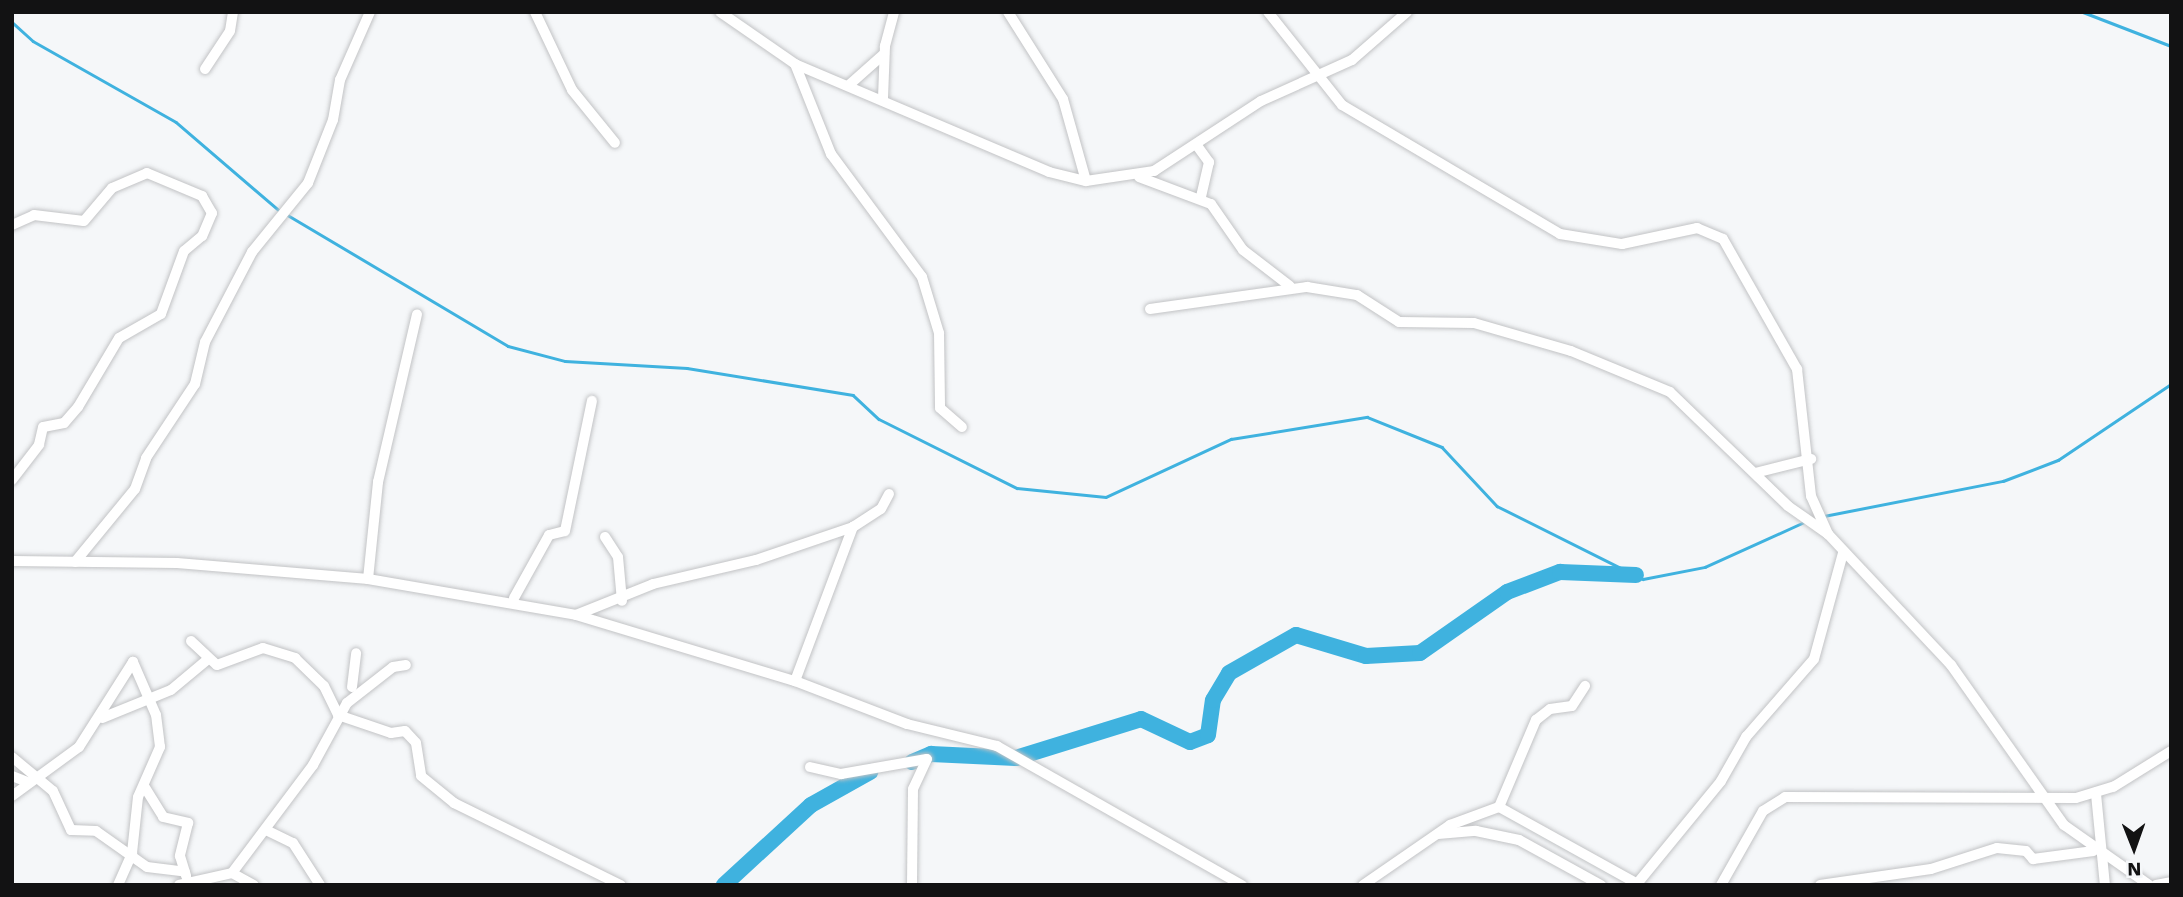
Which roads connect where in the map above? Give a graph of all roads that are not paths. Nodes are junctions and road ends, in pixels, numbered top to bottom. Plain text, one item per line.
1 (233, 12) edge
2 (370, 12) edge
3 (535, 12) edge
4 (720, 12) edge
5 (894, 12) edge
6 (1008, 12) edge
7 (1268, 12) edge
8 (1407, 12) edge
9 (884, 54) junction
10 (795, 64) junction
11 (205, 69) dead end
12 (1318, 80) junction
13 (849, 85) junction
14 (883, 98) junction
15 (615, 143) dead end
16 (1198, 147) junction
17 (1139, 177) junction
18 (1086, 181) junction
19 (1200, 198) junction
20 (12, 225) edge
21 (1290, 286) junction
22 (1150, 309) dead end
23 (417, 314) dead end
24 (592, 401) dead end
25 (962, 426) dead end
26 (1811, 458) junction
27 (1755, 473) junction
28 (12, 480) edge
29 (889, 494) dead end
30 (853, 527) junction
31 (1828, 534) junction
32 (605, 537) dead end
33 (1843, 553) junction
34 (12, 561) edge
35 (75, 562) junction
36 (368, 579) junction
37 (514, 598) dead end
38 (622, 601) junction
39 (576, 615) junction
40 (191, 641) dead end
41 (356, 653) dead end
42 (207, 660) junction
43 (406, 665) dead end
44 (795, 681) junction
45 (1585, 686) dead end
46 (352, 687) dead end
47 (150, 700) junction
48 (338, 715) junction
49 (102, 718) junction
50 (2171, 751) edge
51 (12, 757) edge
52 (810, 768) dead end
53 (12, 776) edge
54 (32, 779) junction
55 (144, 786) junction
56 (2096, 794) junction
57 (12, 796) edge
58 (2042, 798) junction
59 (1499, 807) junction
60 (268, 831) junction
61 (1438, 834) junction
62 (132, 853) junction
63 (2097, 853) junction
64 (232, 873) junction
65 (184, 878) edge
66 (2171, 882) edge
67 (1599, 884) edge
68 (1638, 884) edge
69 (118, 885) edge
70 (254, 885) edge
71 (320, 885) edge
72 (621, 885) edge
73 (912, 885) edge
74 (1242, 885) edge
75 (1363, 885) edge
76 (1721, 885) edge
77 (1820, 885) edge
78 (2105, 885) edge
79 (2149, 885) edge
80 (2156, 885) edge

1 - 11 street
2 - 35 street
3 - 15 street
4 - 10 street
5 - 9 street
6 - 18 street
7 - 12 street
8 - 12 street
9 - 13 street
9 - 14 street
10 - 13 street
10 - 25 street
12 - 16 street
12 - 26 street
13 - 14 street
14 - 18 street
16 - 17 street
16 - 19 street
17 - 18 street
17 - 19 street
19 - 21 street
20 - 28 street
21 - 22 street
21 - 27 street
23 - 36 street
24 - 37 street
26 - 27 street
26 - 31 street
27 - 31 street
29 - 30 street
30 - 38 street
30 - 44 street
31 - 33 street
32 - 38 street
33 - 58 street
33 - 68 street
34 - 35 street
35 - 36 street
36 - 39 street
38 - 39 street
39 - 44 street
40 - 42 street
41 - 46 street
42 - 47 street
42 - 48 street
43 - 48 street
44 - 74 street
45 - 59 street
47 - 49 street
47 - 49 street
47 - 55 street
48 - 60 street
48 - 72 street
49 - 54 street
50 - 56 street
51 - 54 street
52 - 73 street
53 - 54 street
54 - 57 street
54 - 62 street
55 - 62 street
55 - 65 street
56 - 58 street
56 - 63 street
58 - 63 street
58 - 76 street
59 - 61 street
59 - 68 street
60 - 64 street
60 - 71 street
61 - 67 street
61 - 75 street
62 - 65 street
62 - 69 street
63 - 77 street
63 - 78 street
63 - 79 street
64 - 65 street
64 - 70 street
66 - 80 street

